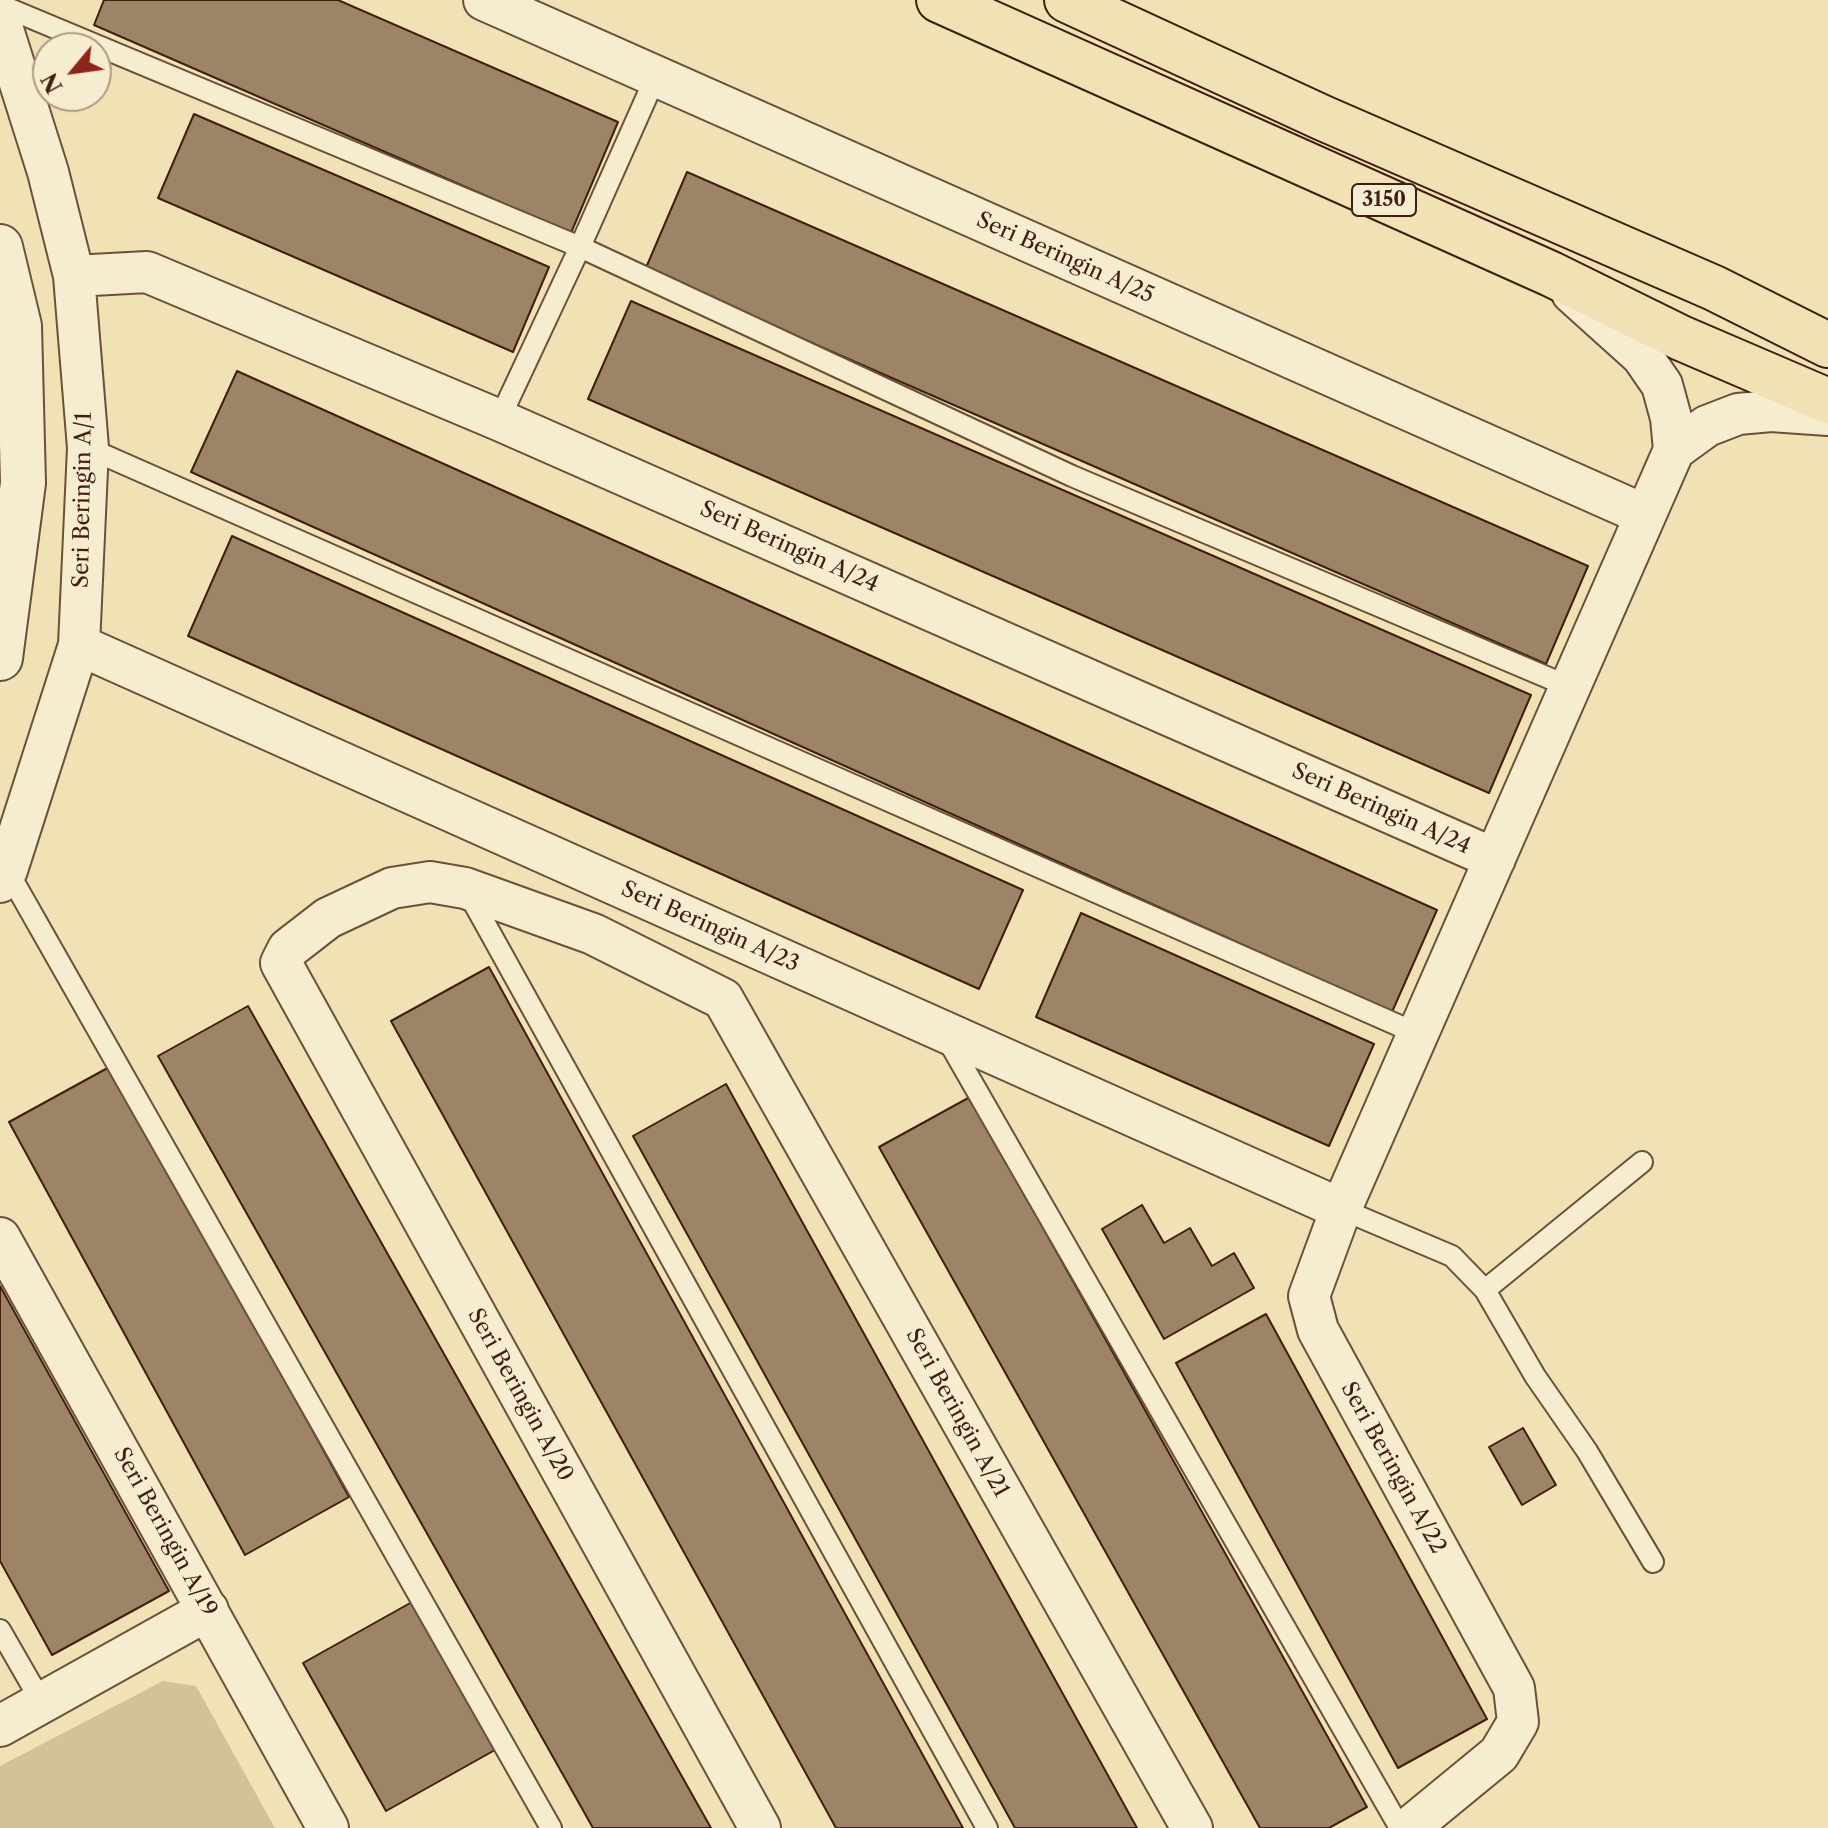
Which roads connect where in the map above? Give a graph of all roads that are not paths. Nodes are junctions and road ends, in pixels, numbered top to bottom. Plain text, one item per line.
1 (484, 0) edge
2 (939, 0) edge
3 (1067, 0) edge
4 (0, 5) edge
5 (0, 20) edge
6 (656, 76) junction
7 (0, 247) edge
8 (580, 247) junction
9 (1551, 274) junction
10 (74, 276) junction
11 (1828, 345) edge
12 (1828, 401) edge
13 (1828, 415) edge
14 (499, 420) junction
15 (88, 448) junction
16 (1674, 450) junction
17 (1645, 515) junction
18 (79, 645) junction
19 (0, 658) edge
20 (1570, 687) junction
21 (1495, 859) junction
22 (3, 876) edge
23 (465, 888) junction
24 (942, 1030) junction
25 (1418, 1034) junction
26 (1642, 1162) dead end
27 (1341, 1209) junction
28 (0, 1238) edge
29 (1485, 1290) junction
30 (1653, 1562) dead end
31 (208, 1610) junction
32 (0, 1630) edge
33 (42, 1703) junction
34 (0, 1726) edge
35 (328, 1828) edge
36 (551, 1828) edge
37 (760, 1828) edge
38 (987, 1828) edge
39 (1192, 1828) edge
40 (1400, 1828) edge
41 (1409, 1828) edge

1 - 6 street, Seri Beringin A/25
2 - 9 main road, 3150
3 - 11 main road, 3150
4 - 8 lane
5 - 10 street, Seri Beringin A/1
6 - 8 lane
6 - 17 street, Seri Beringin A/25
7 - 19 street
8 - 14 lane
8 - 20 lane
9 - 12 main road, 3150
9 - 16 street
10 - 14 street, Seri Beringin A/24
10 - 15 street, Seri Beringin A/1
13 - 16 street
14 - 21 street, Seri Beringin A/24
15 - 18 street, Seri Beringin A/1
15 - 25 lane
16 - 17 street, Seri Beringin A/22
17 - 20 street, Seri Beringin A/22
18 - 22 street, Seri Beringin A/1
18 - 24 street, Seri Beringin A/23
20 - 21 street, Seri Beringin A/22
21 - 25 street, Seri Beringin A/22
22 - 36 lane
23 - 37 street, Seri Beringin A/20
23 - 38 lane
23 - 39 street, Seri Beringin A/21
24 - 27 street, Seri Beringin A/23
24 - 40 lane
25 - 27 street, Seri Beringin A/22
26 - 29 lane
27 - 29 lane
27 - 41 street, Seri Beringin A/22
28 - 31 street, Seri Beringin A/19
29 - 30 lane
31 - 33 street
31 - 35 street, Seri Beringin A/19
32 - 33 lane
33 - 34 street

